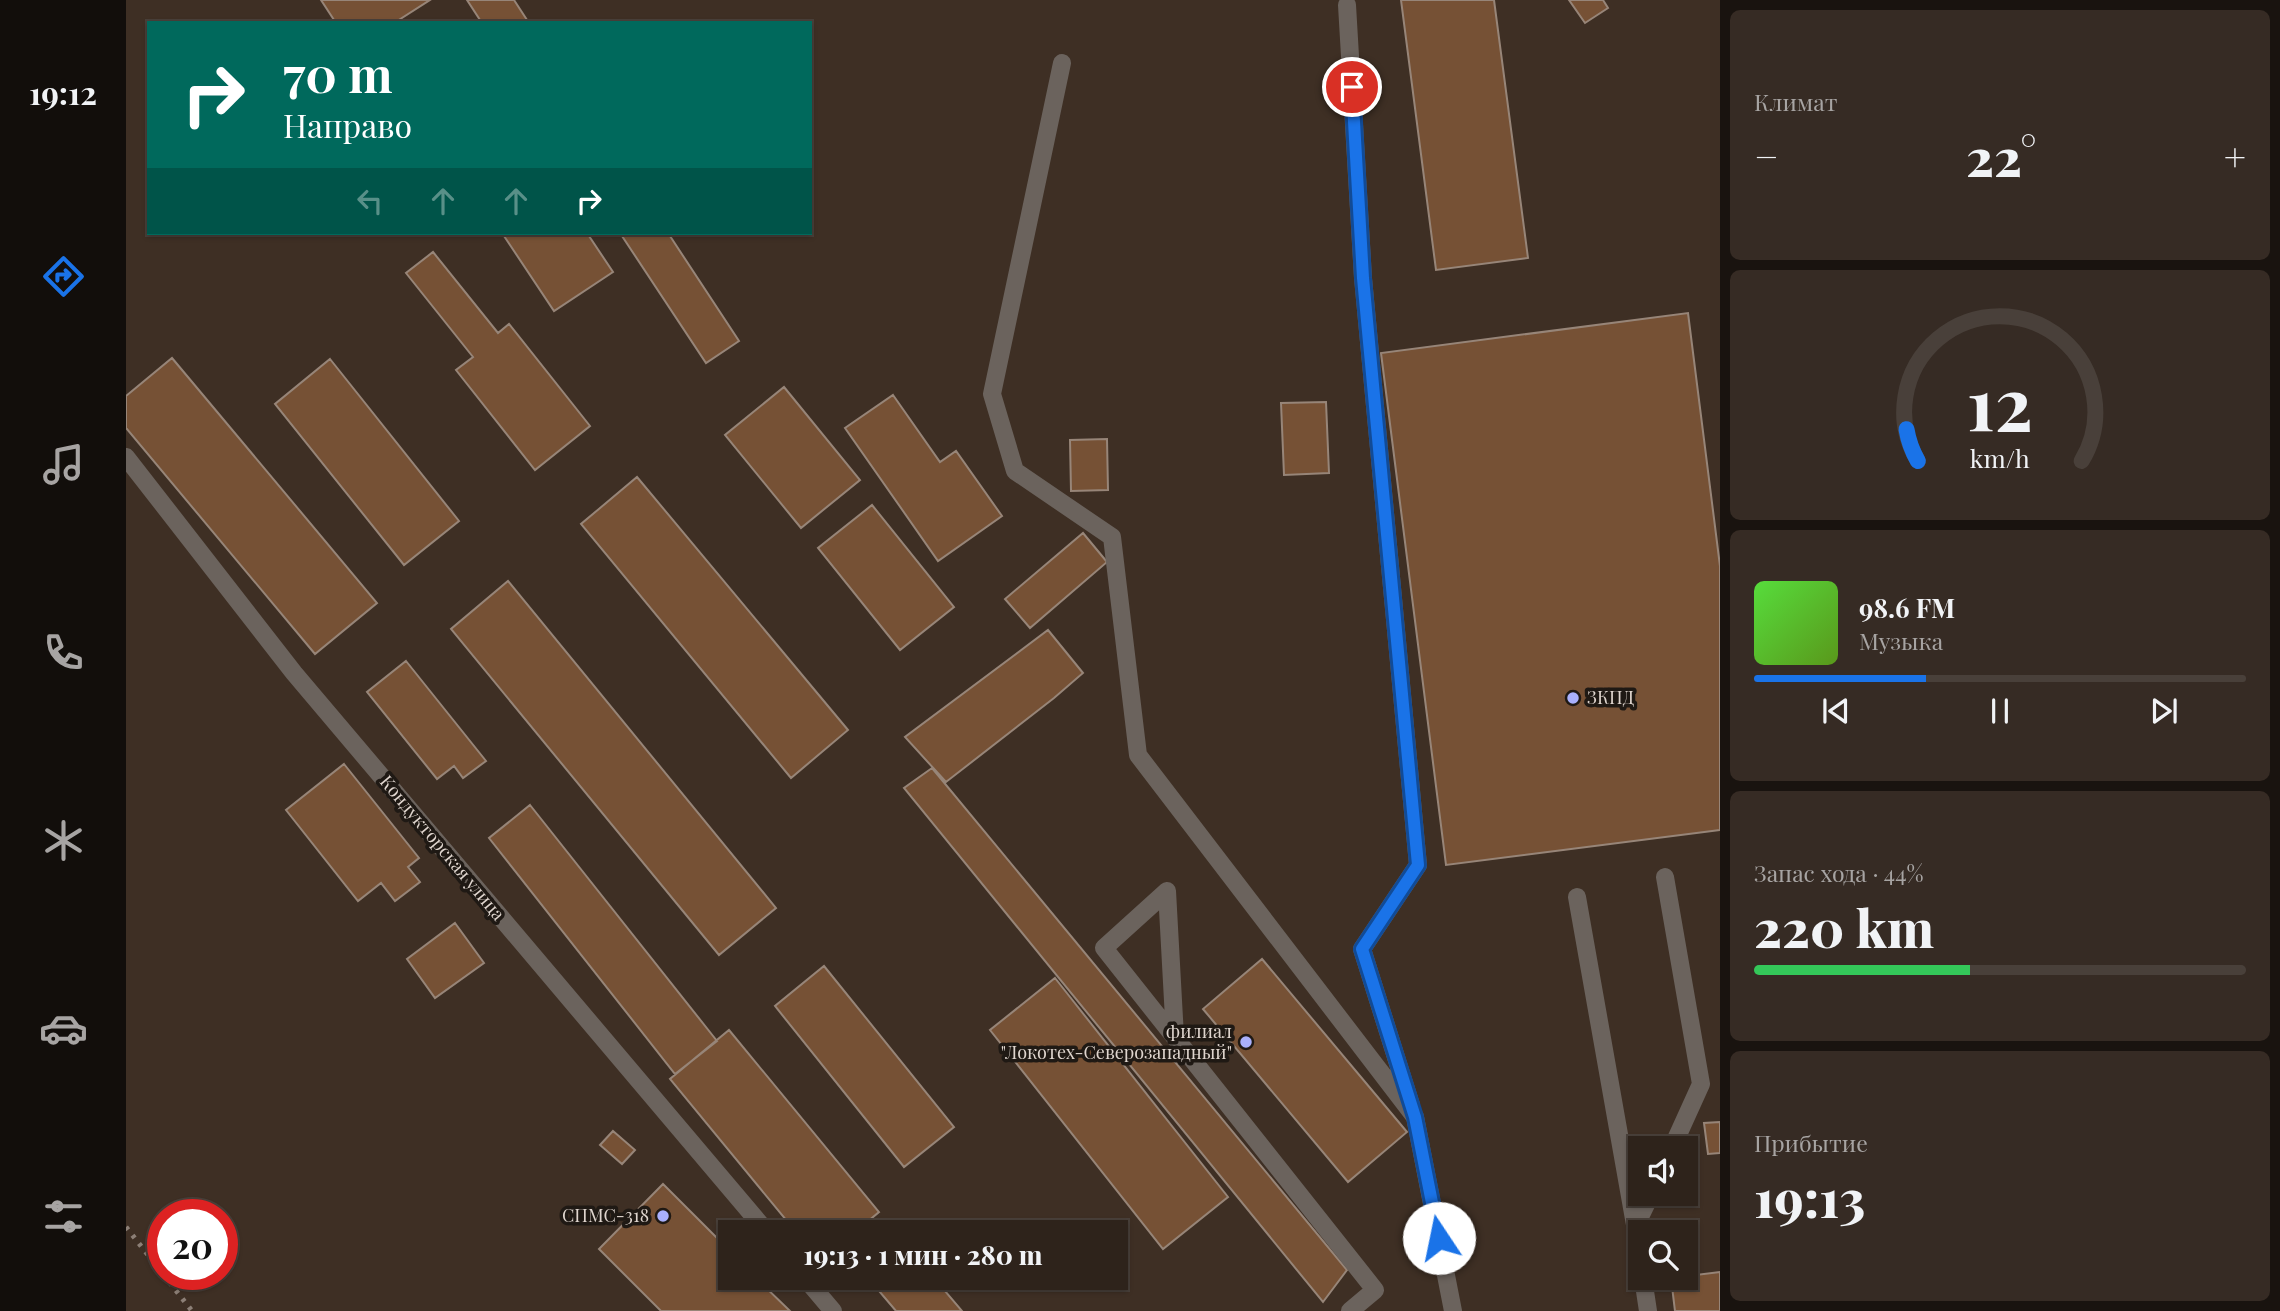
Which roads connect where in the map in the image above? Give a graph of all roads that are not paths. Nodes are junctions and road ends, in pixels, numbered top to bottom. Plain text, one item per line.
1 (1347, 5) dead end
2 (1062, 63) dead end
3 (126, 457) edge
4 (1665, 877) dead end
5 (1577, 897) dead end
6 (1175, 1037) junction
7 (1415, 1117) junction
8 (1677, 1136) edge
9 (756, 1220) edge
10 (1635, 1220) edge
11 (815, 1290) edge
12 (1645, 1290) edge
13 (833, 1311) edge
14 (1350, 1311) edge
15 (1453, 1311) edge
16 (1648, 1311) edge

1 - 7 lane
2 - 7 lane
3 - 9 lane, Кондукторская улица
4 - 8 lane
5 - 10 lane
6 - 6 lane
6 - 14 lane
7 - 15 lane
11 - 13 lane
12 - 16 lane

